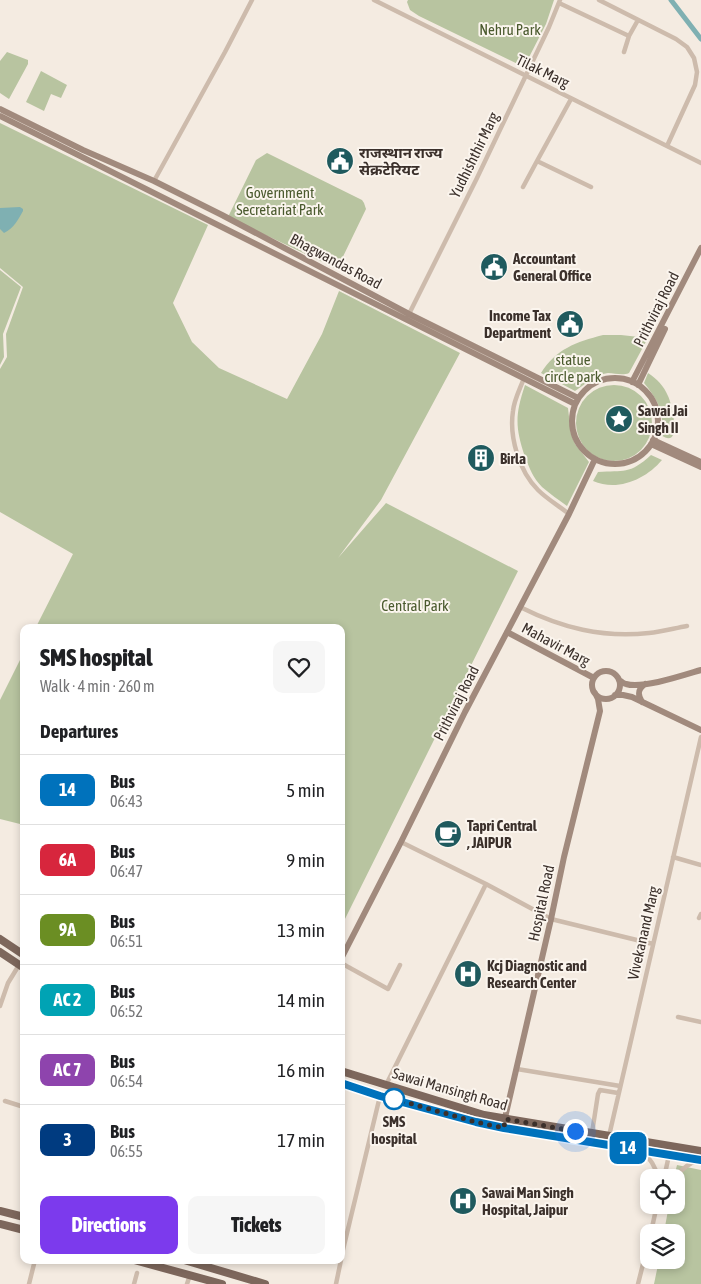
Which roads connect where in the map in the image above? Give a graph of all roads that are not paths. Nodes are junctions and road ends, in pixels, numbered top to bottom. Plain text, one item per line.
1 (252, 0) edge
2 (374, 0) edge
3 (599, 0) edge
4 (559, 2) edge
5 (638, 20) junction
6 (629, 36) junction
7 (624, 52) dead end
8 (526, 76) junction
9 (571, 99) junction
10 (0, 109) edge
11 (0, 116) edge
12 (667, 146) junction
13 (537, 161) junction
14 (701, 164) edge
15 (154, 181) junction
16 (523, 187) dead end
17 (591, 187) dead end
18 (701, 248) edge
19 (701, 256) edge
20 (408, 316) junction
21 (524, 378) junction
22 (635, 384) junction
23 (577, 401) junction
24 (652, 442) junction
25 (595, 459) junction
26 (701, 462) edge
27 (701, 467) edge
28 (569, 514) junction
29 (520, 607) junction
30 (687, 626) dead end
31 (507, 632) junction
32 (701, 670) edge
33 (594, 678) junction
34 (619, 680) junction
35 (646, 684) junction
36 (595, 693) junction
37 (615, 695) junction
38 (607, 698) junction
39 (642, 702) junction
40 (600, 711) junction
41 (701, 730) edge
42 (701, 736) edge
43 (401, 842) junction
44 (673, 857) junction
45 (701, 865) edge
46 (486, 884) junction
47 (551, 919) junction
48 (0, 939) edge
49 (653, 944) junction
50 (345, 951) edge
51 (0, 952) edge
52 (20, 952) edge
53 (20, 965) edge
54 (345, 965) edge
55 (400, 965) dead end
56 (20, 968) edge
57 (0, 1006) edge
58 (678, 1017) dead end
59 (701, 1022) edge
60 (517, 1069) junction
61 (345, 1072) edge
62 (345, 1084) edge
63 (386, 1085) junction
64 (620, 1086) junction
65 (618, 1093) junction
66 (380, 1096) junction
67 (5, 1101) dead end
68 (20, 1106) edge
69 (504, 1123) junction
70 (592, 1134) junction
71 (609, 1136) junction
72 (637, 1149) junction
73 (670, 1151) junction
74 (701, 1151) edge
75 (701, 1160) edge
76 (655, 1169) edge
77 (666, 1169) edge
78 (682, 1169) edge
79 (0, 1211) edge
80 (20, 1216) edge
81 (0, 1224) edge
82 (20, 1229) edge
83 (345, 1231) edge
84 (34, 1264) edge
85 (149, 1264) edge
86 (210, 1264) edge
87 (340, 1264) edge
88 (642, 1269) edge
89 (137, 1273) dead end
90 (190, 1275) junction
91 (29, 1284) edge
92 (134, 1284) edge
93 (187, 1284) edge
94 (222, 1284) edge
95 (265, 1284) edge
96 (336, 1284) edge
97 (638, 1284) edge

1 - 15 street
2 - 8 street, Tilak Marg
3 - 5 street
4 - 6 street
4 - 8 street, Yudhishthir Marg
5 - 6 street
5 - 12 street
6 - 7 street
8 - 9 street, Tilak Marg
8 - 20 street, Yudhishthir Marg
9 - 12 street, Tilak Marg
9 - 13 street
10 - 15 street, Bhagwandas Road
11 - 20 street, Bhagwandas Road
12 - 14 street, Tilak Marg
13 - 16 street
13 - 17 street
15 - 20 street, Bhagwandas Road
18 - 22 street, Prithviraj Road
19 - 22 street, Prithviraj Road
20 - 21 street, Bhagwandas Road
20 - 23 street, Bhagwandas Road
21 - 23 street, Bhagwandas Road
21 - 28 street
22 - 23 street
22 - 24 street
23 - 25 street
24 - 25 street
24 - 26 street
24 - 27 street
25 - 28 street, Prithviraj Road
28 - 29 street, Prithviraj Road
29 - 30 street
29 - 31 street, Prithviraj Road
31 - 33 street, Mahavir Marg
31 - 43 street, Prithviraj Road
32 - 35 street
33 - 34 street
33 - 36 street
34 - 35 street
34 - 37 street
35 - 39 street
36 - 38 street
36 - 40 street, Hospital Road
37 - 38 street
37 - 39 street
38 - 40 street
39 - 41 street
40 - 47 street, Hospital Road
42 - 44 street, Vivekanand Marg
43 - 46 street
43 - 50 street, Prithviraj Road
44 - 45 street
44 - 49 street, Vivekanand Marg
46 - 47 street
46 - 63 street
47 - 49 street
47 - 60 street, Hospital Road
48 - 52 main road
49 - 64 street, Vivekanand Marg
51 - 53 main road
54 - 55 street
56 - 57 street
58 - 59 street
60 - 64 street
60 - 69 street, Hospital Road
61 - 63 main road, Sawai Mansingh Road
62 - 66 main road
63 - 69 main road, Sawai Mansingh Road
64 - 65 street, Vivekanand Marg
65 - 70 street
65 - 71 street, Vivekanand Marg
66 - 69 main road
66 - 83 street
67 - 68 street
69 - 70 main road, Sawai Mansingh Road
69 - 72 main road
70 - 71 main road, Sawai Mansingh Road
71 - 73 main road, Sawai Mansingh Road
72 - 73 main road
72 - 76 street
73 - 74 main road, Sawai Mansingh Road
73 - 75 main road
73 - 77 street
75 - 78 street
79 - 80 main road
81 - 82 main road
84 - 91 street
85 - 90 main road
86 - 95 main road
87 - 96 street
88 - 97 street
89 - 92 street
90 - 93 street
90 - 94 main road

